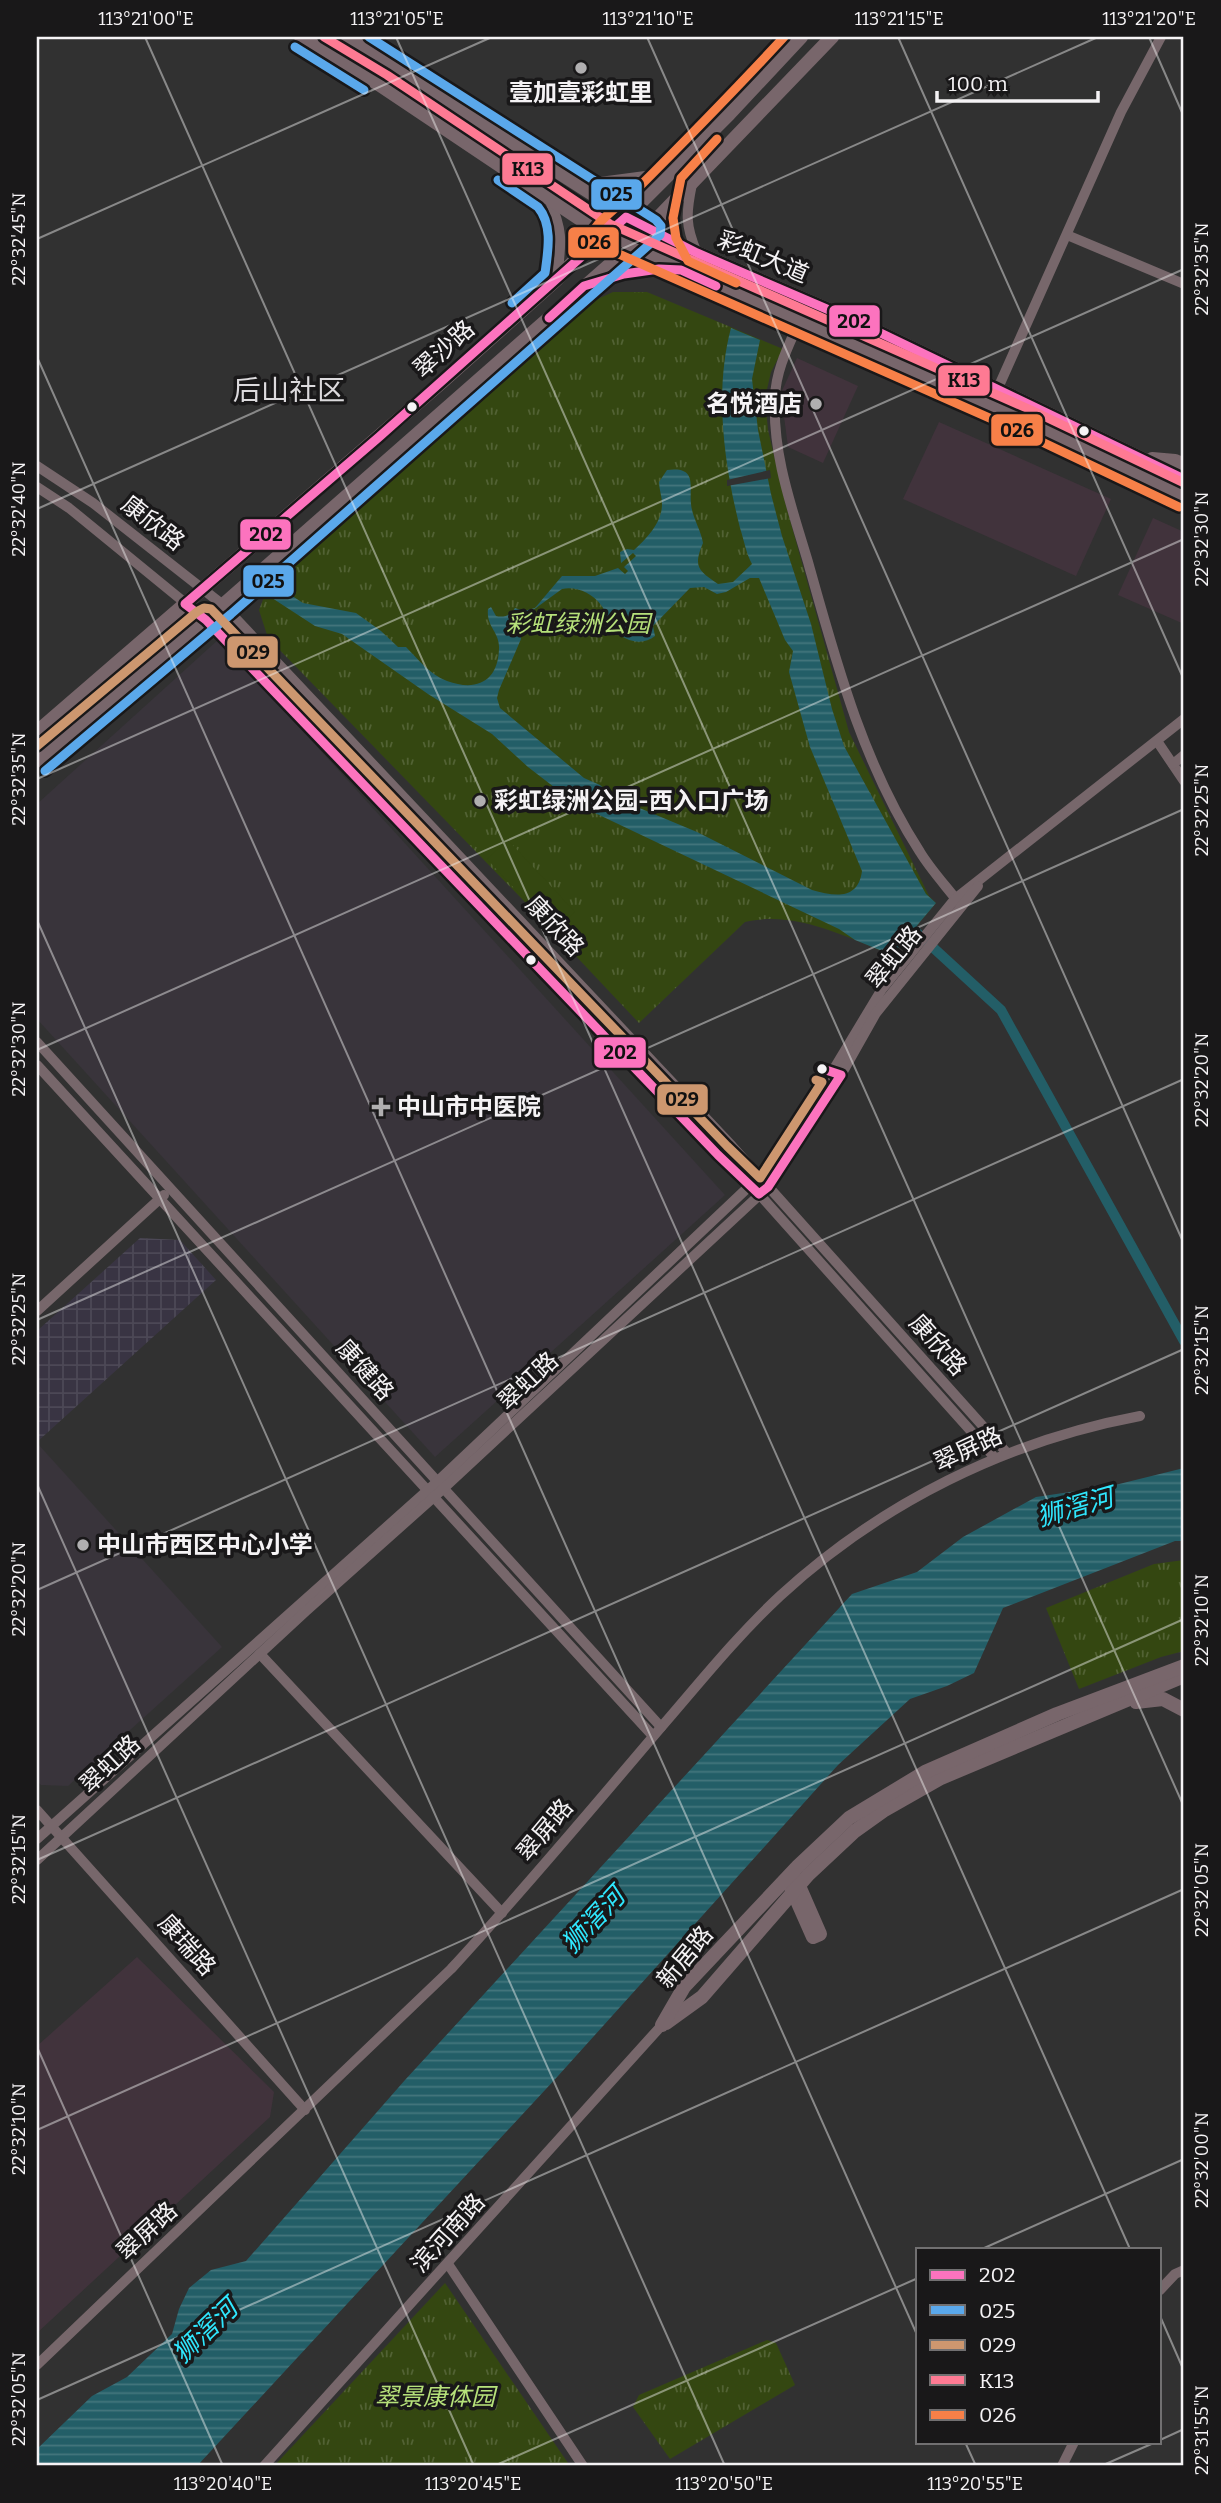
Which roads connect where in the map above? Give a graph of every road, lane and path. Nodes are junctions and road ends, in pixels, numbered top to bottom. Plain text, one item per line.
1 (301, 37) edge
2 (347, 37) edge
3 (801, 37) edge
4 (832, 37) edge
5 (1161, 37) edge
6 (668, 173) junction
7 (568, 178) junction
8 (692, 184) junction
9 (549, 199) junction
10 (626, 217) junction
11 (649, 230) junction
12 (604, 235) junction
13 (1067, 235) junction
14 (630, 247) junction
15 (696, 253) junction
16 (681, 271) junction
17 (557, 279) junction
18 (1184, 284) edge
19 (584, 286) junction
20 (799, 322) junction
21 (998, 388) junction
22 (1139, 458) junction
23 (1184, 465) edge
24 (37, 466) edge
25 (1184, 478) edge
26 (37, 487) edge
27 (1184, 496) edge
28 (203, 589) junction
29 (185, 604) junction
30 (223, 605) junction
31 (206, 620) junction
32 (1184, 719) edge
33 (37, 732) edge
34 (1157, 741) junction
35 (1184, 755) edge
36 (37, 762) edge
37 (1172, 764) junction
38 (1184, 781) edge
39 (959, 903) junction
40 (905, 966) junction
41 (37, 1042) edge
42 (37, 1065) edge
43 (759, 1177) junction
44 (750, 1186) junction
45 (171, 1189) junction
46 (763, 1191) junction
47 (159, 1199) junction
48 (37, 1311) edge
49 (1140, 1416) dead end
50 (1007, 1453) junction
51 (995, 1458) junction
52 (441, 1485) junction
53 (431, 1494) junction
54 (260, 1654) junction
55 (1184, 1666) edge
56 (1184, 1676) edge
57 (1104, 1709) junction
58 (1184, 1710) edge
59 (661, 1727) junction
60 (653, 1736) junction
61 (37, 1810) edge
62 (51, 1825) junction
63 (62, 1837) junction
64 (37, 1839) edge
65 (37, 1860) edge
66 (793, 1881) junction
67 (502, 1913) junction
68 (662, 2025) joint
69 (305, 2110) junction
70 (448, 2264) junction
71 (1184, 2270) edge
72 (1162, 2288) edge
73 (37, 2365) edge
74 (1073, 2444) edge
75 (264, 2466) edge
76 (583, 2466) edge
77 (1062, 2466) edge

1 - 9 main road, 彩虹大道
2 - 7 main road, 彩虹大道
3 - 6 main road, 翠沙路
4 - 8 main road, 翠沙路
5 - 13 street
6 - 7 street
6 - 10 main road, 翠沙路
7 - 10 main road, 彩虹大道
8 - 11 main road, 翠沙路
8 - 15 street
9 - 12 main road, 彩虹大道
9 - 17 street
10 - 11 main road, 彩虹大道
10 - 12 main road, 翠沙路
11 - 14 main road, 翠沙路
11 - 15 main road, 彩虹大道
12 - 14 main road, 彩虹大道
12 - 17 main road, 翠沙路
13 - 18 street
13 - 21 street
14 - 16 main road, 彩虹大道
14 - 19 main road, 翠沙路
15 - 21 main road, 彩虹大道
16 - 19 street
16 - 20 main road, 彩虹大道
17 - 28 main road, 翠沙路
19 - 30 main road, 翠沙路
20 - 27 main road, 彩虹大道
20 - 39 street
21 - 22 main road, 彩虹大道
22 - 23 main road
22 - 25 main road, 彩虹大道
24 - 28 street, 康欣路
26 - 29 street, 康欣路
28 - 29 main road, 翠沙路
28 - 30 street, 康欣路
29 - 31 street, 康欣路
29 - 33 main road, 翠沙路
30 - 31 main road, 翠沙路
30 - 43 street, 康欣路
31 - 36 main road, 翠沙路
31 - 44 street, 康欣路
32 - 34 street, 翠虹路
34 - 37 street
34 - 39 street, 翠虹路
35 - 37 street
37 - 38 street
39 - 40 street, 翠虹路
40 - 43 street, 翠虹路
40 - 46 street, 翠虹路
41 - 45 street, 康健路
42 - 47 street, 康健路
43 - 44 street, 翠虹路
43 - 46 street, 康欣路
44 - 46 street, 康欣路
44 - 52 street, 翠虹路
45 - 47 street
45 - 52 street, 康健路
46 - 50 street, 康欣路
46 - 51 street, 康欣路
46 - 52 street, 翠虹路
47 - 48 street
47 - 53 street, 康健路
49 - 50 street, 翠屏路
50 - 51 street, 翠屏路
51 - 59 street, 翠屏路
52 - 53 street, 翠虹路
52 - 59 street, 康健路
53 - 54 street, 翠虹路
53 - 60 street, 康健路
53 - 62 street, 翠虹路
54 - 63 street, 翠虹路
54 - 67 street
55 - 66 main road, 新居路
56 - 57 main road, 新居路
57 - 58 main road
57 - 66 main road, 新居路
59 - 60 street, 翠屏路
60 - 67 street, 翠屏路
61 - 62 street, 康瑞路
62 - 63 street, 康瑞路
62 - 64 street, 翠虹路
63 - 65 street, 翠虹路
63 - 69 street, 康瑞路
66 - 68 main road, 新居路
67 - 69 street, 翠屏路
68 - 70 street, 滨河南路
69 - 73 street, 翠屏路
70 - 75 street, 滨河南路
70 - 76 street
71 - 72 street
74 - 77 street

